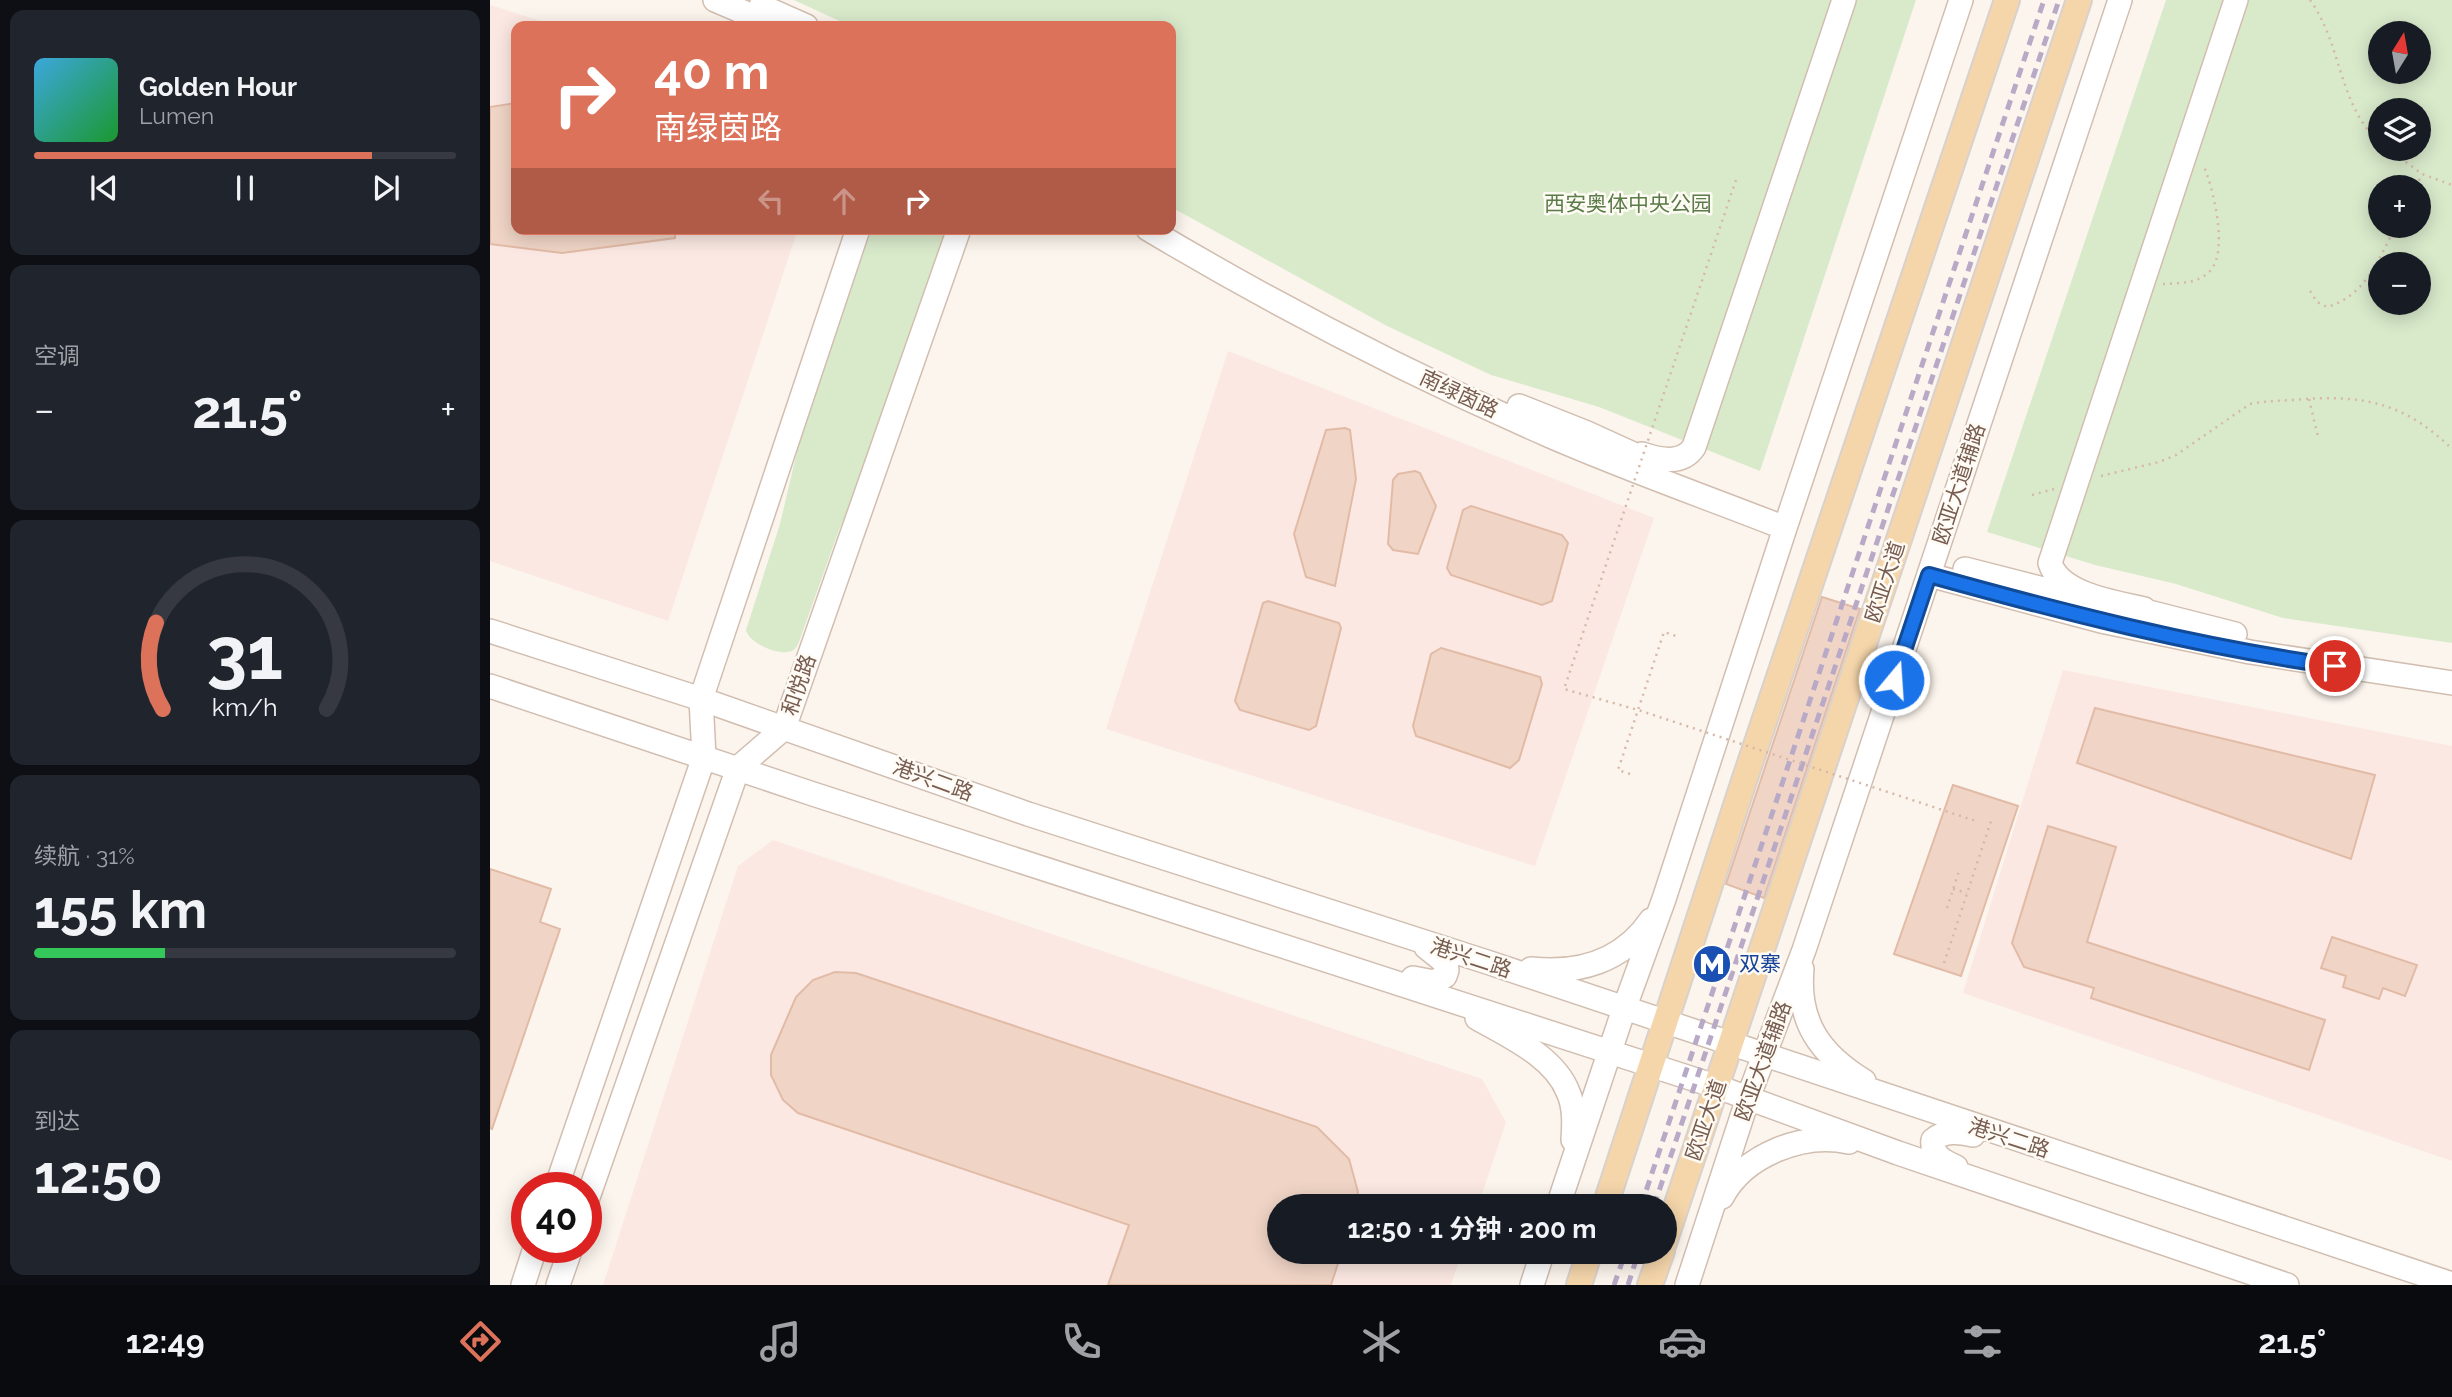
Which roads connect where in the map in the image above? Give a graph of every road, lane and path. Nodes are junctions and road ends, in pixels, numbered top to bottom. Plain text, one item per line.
1 (715, 0) edge
2 (747, 0) edge
3 (1844, 0) edge
4 (1961, 0) edge
5 (2007, 0) edge
6 (2079, 0) edge
7 (2120, 0) edge
8 (2236, 0) edge
9 (2310, 0) edge
10 (764, 21) edge
11 (795, 21) edge
12 (2368, 132) edge
13 (2199, 156) dead end
14 (2406, 161) edge
15 (2422, 174) joint
16 (1736, 180) dead end
17 (2452, 185) edge
18 (1176, 231) edge
19 (856, 235) edge
20 (957, 235) edge
21 (1159, 235) edge
22 (2389, 238) edge
23 (2142, 282) junction
24 (2310, 291) dead end
25 (2309, 398) junction
26 (2318, 437) dead end
27 (1619, 447) junction
28 (2452, 449) edge
29 (2076, 483) junction
30 (2032, 495) dead end
31 (1787, 522) junction
32 (1931, 568) junction
33 (2144, 609) junction
34 (490, 631) edge
35 (1676, 636) dead end
36 (2452, 669) edge
37 (2452, 683) edge
38 (490, 686) edge
39 (701, 699) junction
40 (1639, 710) junction
41 (785, 728) junction
42 (704, 757) junction
43 (738, 768) junction
44 (1630, 774) dead end
45 (1992, 818) dead end
46 (1976, 821) dead end
47 (1959, 871) dead end
48 (1954, 889) junction
49 (1967, 893) junction
50 (1664, 899) junction
51 (1947, 908) dead end
52 (1407, 937) junction
53 (1804, 950) junction
54 (1489, 963) junction
55 (1944, 963) dead end
56 (1348, 967) junction
57 (1431, 993) junction
58 (1624, 1009) junction
59 (1665, 1023) junction
60 (1731, 1046) junction
61 (1609, 1051) junction
62 (1764, 1056) junction
63 (1650, 1066) junction
64 (1718, 1087) junction
65 (1748, 1098) junction
66 (1914, 1106) junction
67 (1898, 1153) junction
68 (2055, 1153) junction
69 (561, 1172) edge
70 (597, 1172) edge
71 (1567, 1180) junction
72 (1562, 1194) edge
73 (1609, 1194) edge
74 (2022, 1196) junction
75 (1677, 1205) edge
76 (1704, 1231) junction
77 (530, 1263) edge
78 (566, 1263) edge
79 (1539, 1264) edge
80 (1586, 1264) edge
81 (1657, 1264) edge
82 (2452, 1284) edge
83 (523, 1285) edge
84 (558, 1285) edge
85 (1532, 1285) edge
86 (1579, 1285) edge
87 (1650, 1285) edge
88 (1687, 1285) edge
89 (2287, 1285) edge

1 - 10 street
2 - 11 street
3 - 27 street
4 - 31 street
5 - 59 main road
6 - 60 main road, 欧亚大道
7 - 32 street, 欧亚大道辅路
8 - 23 street
9 - 12 path
13 - 23 path
14 - 15 path
15 - 17 path
16 - 40 path, bridge
18 - 27 street, 南绿茵路
19 - 39 street
20 - 41 street, 和悦路
21 - 31 street, 南绿茵路
22 - 24 path
23 - 29 street
25 - 26 path
25 - 28 path
25 - 29 path
27 - 31 street, 南绿茵路
29 - 30 path
29 - 33 street
31 - 50 street
32 - 33 street
32 - 37 street
32 - 53 street, 欧亚大道辅路
33 - 36 street
34 - 39 street, 港兴二路
35 - 40 path
38 - 42 street
39 - 41 street, 港兴二路
39 - 42 street
40 - 44 path
40 - 46 path, bridge
41 - 43 street, 和悦路
41 - 52 street, 港兴二路
42 - 43 street
42 - 69 street
43 - 56 street
43 - 70 street
45 - 49 path
47 - 48 path
48 - 49 path
48 - 51 path
49 - 55 path
50 - 54 street
50 - 58 street
52 - 54 street, 港兴二路
52 - 56 street
53 - 62 street, 欧亚大道辅路
53 - 66 street
54 - 58 street, 港兴二路
56 - 57 street
57 - 61 street
57 - 71 street
58 - 59 street, 港兴二路
58 - 61 street
59 - 60 street, 港兴二路
59 - 63 main road
60 - 62 street, 港兴二路
60 - 64 main road, 欧亚大道
61 - 63 street
61 - 71 street
62 - 65 street, 欧亚大道辅路
62 - 66 street, 港兴二路
63 - 64 street
63 - 73 main road
64 - 65 street
64 - 75 main road, 欧亚大道
65 - 67 street
65 - 76 street, 欧亚大道辅路
66 - 68 street, 港兴二路
67 - 74 street
67 - 76 street
68 - 74 street
68 - 82 street, 港兴二路
71 - 72 street
74 - 89 street
76 - 88 street, 欧亚大道辅路
77 - 83 street
78 - 84 street
79 - 85 street
80 - 86 main road
81 - 87 main road

